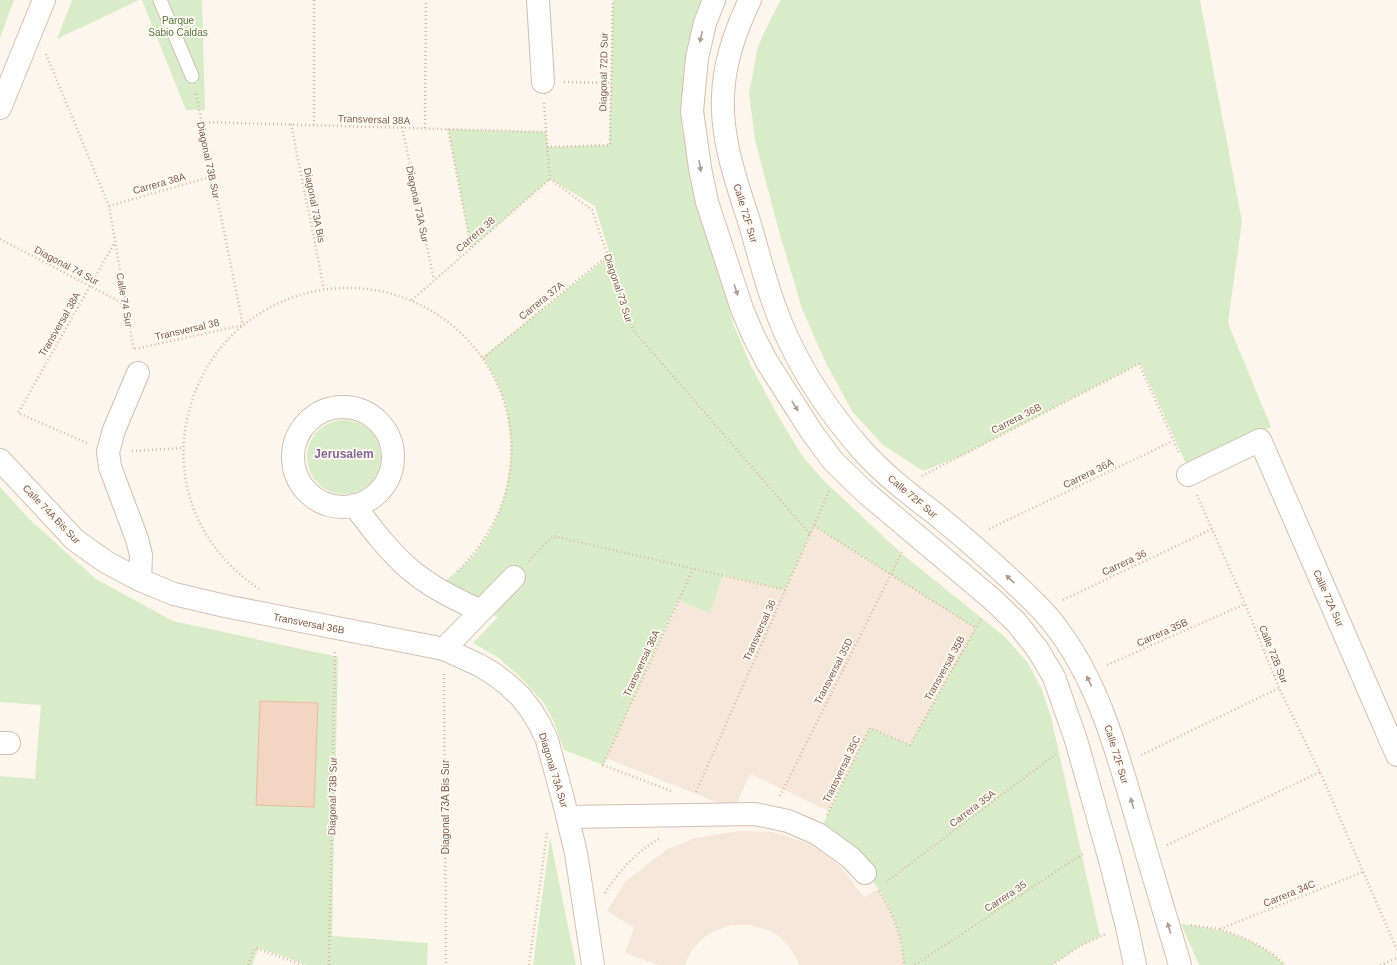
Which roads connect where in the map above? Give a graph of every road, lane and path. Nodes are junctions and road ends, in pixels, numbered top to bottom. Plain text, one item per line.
1 (44, 0) edge
2 (160, 0) edge
3 (314, 0) edge
4 (426, 0) edge
5 (538, 0) edge
6 (613, 0) edge
7 (714, 0) edge
8 (750, 0) edge
9 (34, 24) junction
10 (192, 76) joint
11 (543, 82) junction
12 (611, 83) junction
13 (0, 108) edge
14 (201, 122) junction
15 (291, 124) junction
16 (314, 125) junction
17 (402, 127) junction
18 (425, 128) junction
19 (448, 129) junction
20 (546, 132) junction
21 (547, 148) junction
22 (213, 176) junction
23 (550, 179) junction
24 (109, 206) junction
25 (0, 239) edge
26 (115, 242) junction
27 (471, 248) junction
28 (608, 255) junction
29 (434, 281) junction
30 (90, 287) junction
31 (324, 289) junction
32 (412, 300) junction
33 (126, 305) junction
34 (243, 325) junction
35 (134, 349) junction
36 (483, 358) junction
37 (1140, 364) joint
38 (138, 373) joint
39 (18, 413) dead end
40 (1173, 441) junction
41 (0, 460) edge
42 (839, 467) junction
43 (1188, 475) junction
44 (900, 487) junction
45 (354, 505) junction
46 (1010, 519) dead end
47 (814, 526) junction
48 (1212, 529) junction
49 (912, 532) junction
50 (810, 534) junction
51 (693, 569) junction
52 (890, 575) junction
53 (514, 577) joint
54 (140, 580) junction
55 (433, 586) junction
56 (785, 590) junction
57 (264, 592) dead end
58 (174, 594) joint
59 (992, 599) junction
60 (1245, 604) junction
61 (1042, 610) junction
62 (481, 611) junction
63 (335, 628) junction
64 (976, 628) junction
65 (444, 649) junction
66 (1086, 674) junction
67 (1279, 688) junction
68 (1076, 740) junction
69 (910, 745) joint
70 (1397, 755) edge
71 (1121, 765) junction
72 (1320, 772) junction
73 (696, 792) dead end
74 (678, 794) dead end
75 (568, 817) junction
76 (769, 817) junction
77 (547, 828) dead end
78 (818, 834) junction
79 (1104, 840) junction
80 (1147, 855) junction
81 (1363, 872) junction
82 (872, 881) junction
83 (1167, 921) junction
84 (1127, 927) junction
85 (1220, 929) junction
86 (1397, 950) edge
87 (1397, 958) edge
88 (248, 965) edge
89 (303, 965) edge
90 (329, 965) edge
91 (446, 965) edge
92 (529, 965) edge
93 (593, 965) edge
94 (904, 965) edge
95 (915, 965) edge
96 (1052, 965) edge
97 (1135, 965) edge
98 (1180, 965) edge
99 (1284, 965) edge
100 (1380, 965) edge

1 - 9 street
2 - 10 lane
3 - 16 path
4 - 18 path
5 - 11 street
6 - 12 path, Diagonal 72D Sur
7 -> 42 street
8 - 44 street, Calle 72F Sur
9 - 13 street
9 - 24 path, Calle 74 Sur
10 - 14 path, Diagonal 73B Sur
11 - 12 path
11 - 20 path
12 - 21 path, Diagonal 72D Sur
14 - 15 path, Transversal 38A
14 - 22 path, Diagonal 73B Sur
15 - 16 path, Transversal 38A
15 - 31 path, Diagonal 73A Bis
16 - 17 path, Transversal 38A
17 - 18 path, Transversal 38A
17 - 29 path, Diagonal 73A Sur
18 - 19 path, Transversal 38A
19 - 20 path, Transversal 38A
19 - 27 path
20 - 21 path
21 - 23 path
22 - 24 path, Carrera 38A
22 - 34 path, Diagonal 73B Sur
23 - 27 path, Carrera 38
23 - 28 path, Diagonal 73 Sur
24 - 26 path, Calle 74 Sur
25 - 30 path, Diagonal 74 Sur
26 - 30 path, Transversal 38A
26 - 33 path, Calle 74 Sur
27 - 29 path, Carrera 38
28 - 36 path, Carrera 37A
28 - 50 path, Diagonal 73 Sur
29 - 32 path, Carrera 38
30 - 33 path, Diagonal 74 Sur
30 - 39 path, Transversal 38A
31 - 32 path
31 - 34 path
32 - 36 path
33 - 35 path, Calle 74 Sur
34 - 35 path, Transversal 38
34 - 57 path
35 - 38 path, Calle 74 Sur
36 - 55 path
37 - 40 path, Calle 72B Sur
37 - 44 path, Carrera 36B
38 - 54 street
40 - 43 path, Calle 72B Sur
40 - 46 path, Carrera 36A
41 - 54 street, Calle 74A Bis Sur
42 - 47 path, Transversal 36
42 - 49 street
43 - 48 path, Calle 72B Sur
43 - 70 street, Calle 72A Sur
61 -> 44 street, Calle 72F Sur
45 - 45 street
45 - 55 street
47 - 50 path, Transversal 36
47 - 52 path
48 - 60 path, Calle 72B Sur
48 - 61 path, Carrera 36
49 - 52 path, Transversal 35D
49 - 59 street
50 - 56 path, Transversal 36
51 - 53 path
51 - 56 path
51 - 74 path, Transversal 36A
52 - 64 path
52 - 76 path, Transversal 35D
53 - 62 street
54 - 58 street, Calle 74A Bis Sur
55 - 62 street
56 - 73 path, Transversal 36
58 - 63 street, Transversal 36B
59 - 64 path, Transversal 35B
59 - 68 street
60 - 66 path, Carrera 35B
60 - 67 path, Calle 72B Sur
61 - 66 street, Calle 72F Sur
62 - 65 street
63 - 65 street, Transversal 36B
63 - 90 path, Diagonal 73B Sur
64 - 69 path, Transversal 35B
65 - 75 street, Diagonal 73A Sur
65 - 91 path, Diagonal 73A Bis Sur
71 -> 66 street, Calle 72F Sur
67 - 71 path
67 - 72 path, Calle 72B Sur
68 - 79 street
68 - 82 path, Carrera 35A
69 - 78 path, Transversal 35C
80 -> 71 street, Calle 72F Sur
72 - 80 path
72 - 81 path, Calle 72B Sur
75 - 76 street
75 - 93 street, Diagonal 73A Sur
76 - 78 street
77 - 92 path
78 - 82 street
79 - 84 street
79 - 95 path, Carrera 35
80 - 83 street, Calle 72F Sur
81 - 85 path, Carrera 34C
81 - 86 path, Calle 72B Sur
82 - 94 path
83 - 85 path
98 -> 83 street, Calle 72F Sur
84 - 96 path
84 - 97 street
85 - 99 path
87 - 100 path
88 - 89 path

